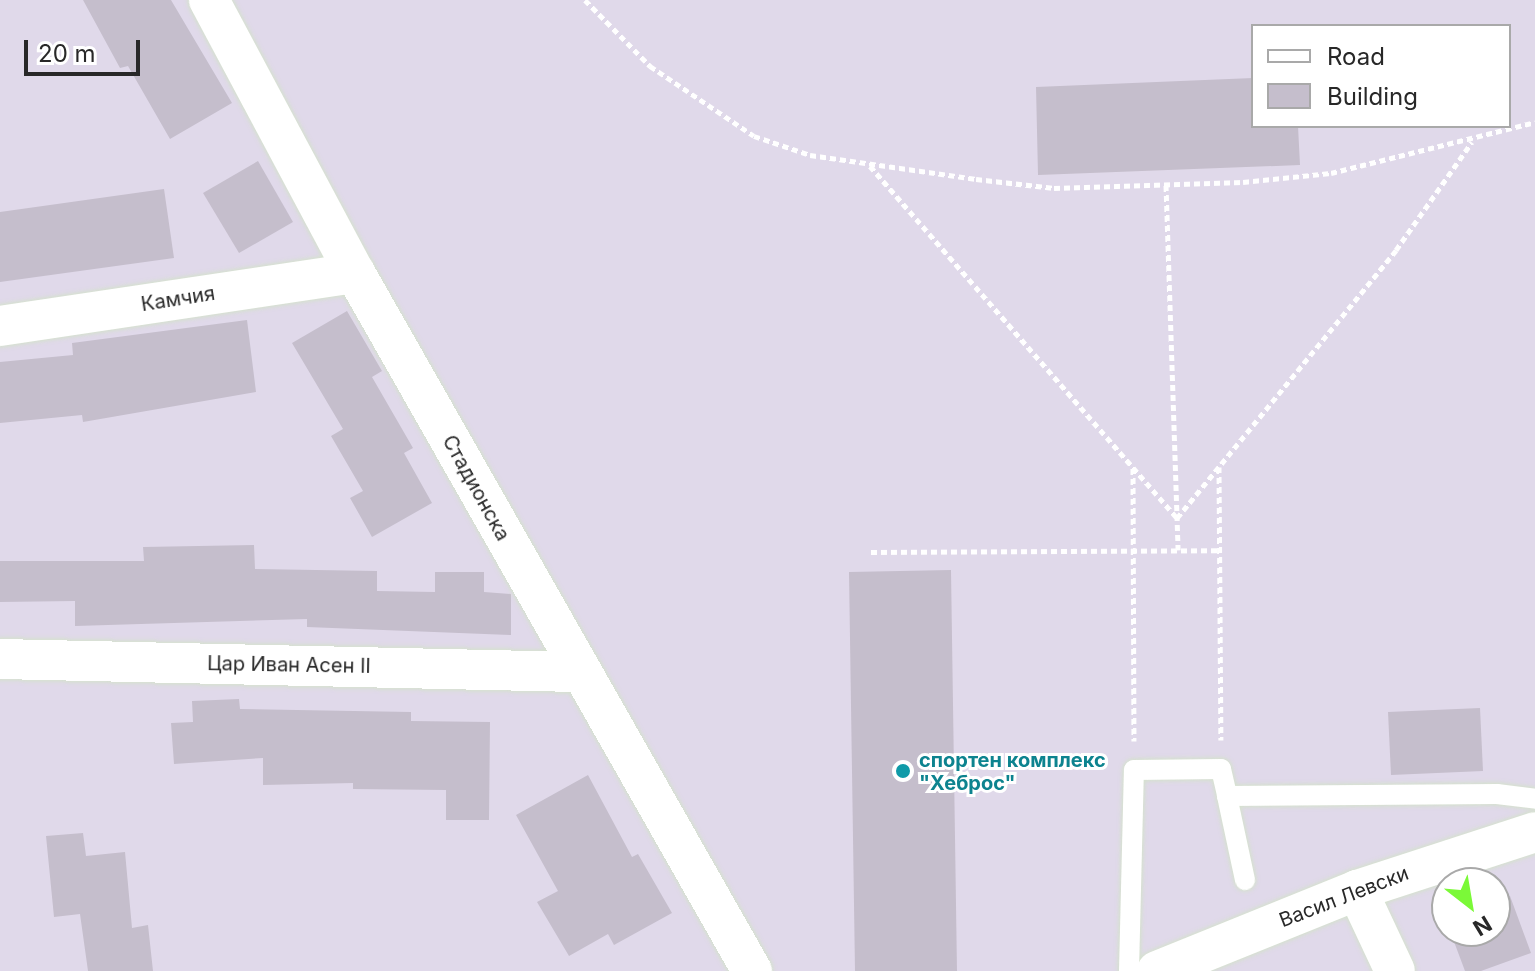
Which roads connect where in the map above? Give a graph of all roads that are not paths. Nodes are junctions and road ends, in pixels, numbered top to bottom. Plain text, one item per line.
1 (209, 0) edge
2 (355, 273) junction
3 (0, 326) edge
4 (0, 659) edge
5 (579, 672) junction
6 (1227, 796) junction
7 (1535, 799) edge
8 (1535, 832) edge
9 (1245, 880) dead end
10 (1357, 890) junction
11 (752, 971) edge
12 (1129, 971) edge
13 (1157, 971) edge
14 (1395, 971) edge

1 - 2 street, Стадионска
2 - 3 street, Камчия
2 - 5 street, Стадионска
4 - 5 street, Цар Иван Асен II
5 - 11 street, Стадионска
6 - 7 lane
6 - 9 lane
6 - 12 lane
8 - 10 street, Васил Левски
10 - 13 street, Васил Левски
10 - 14 street

